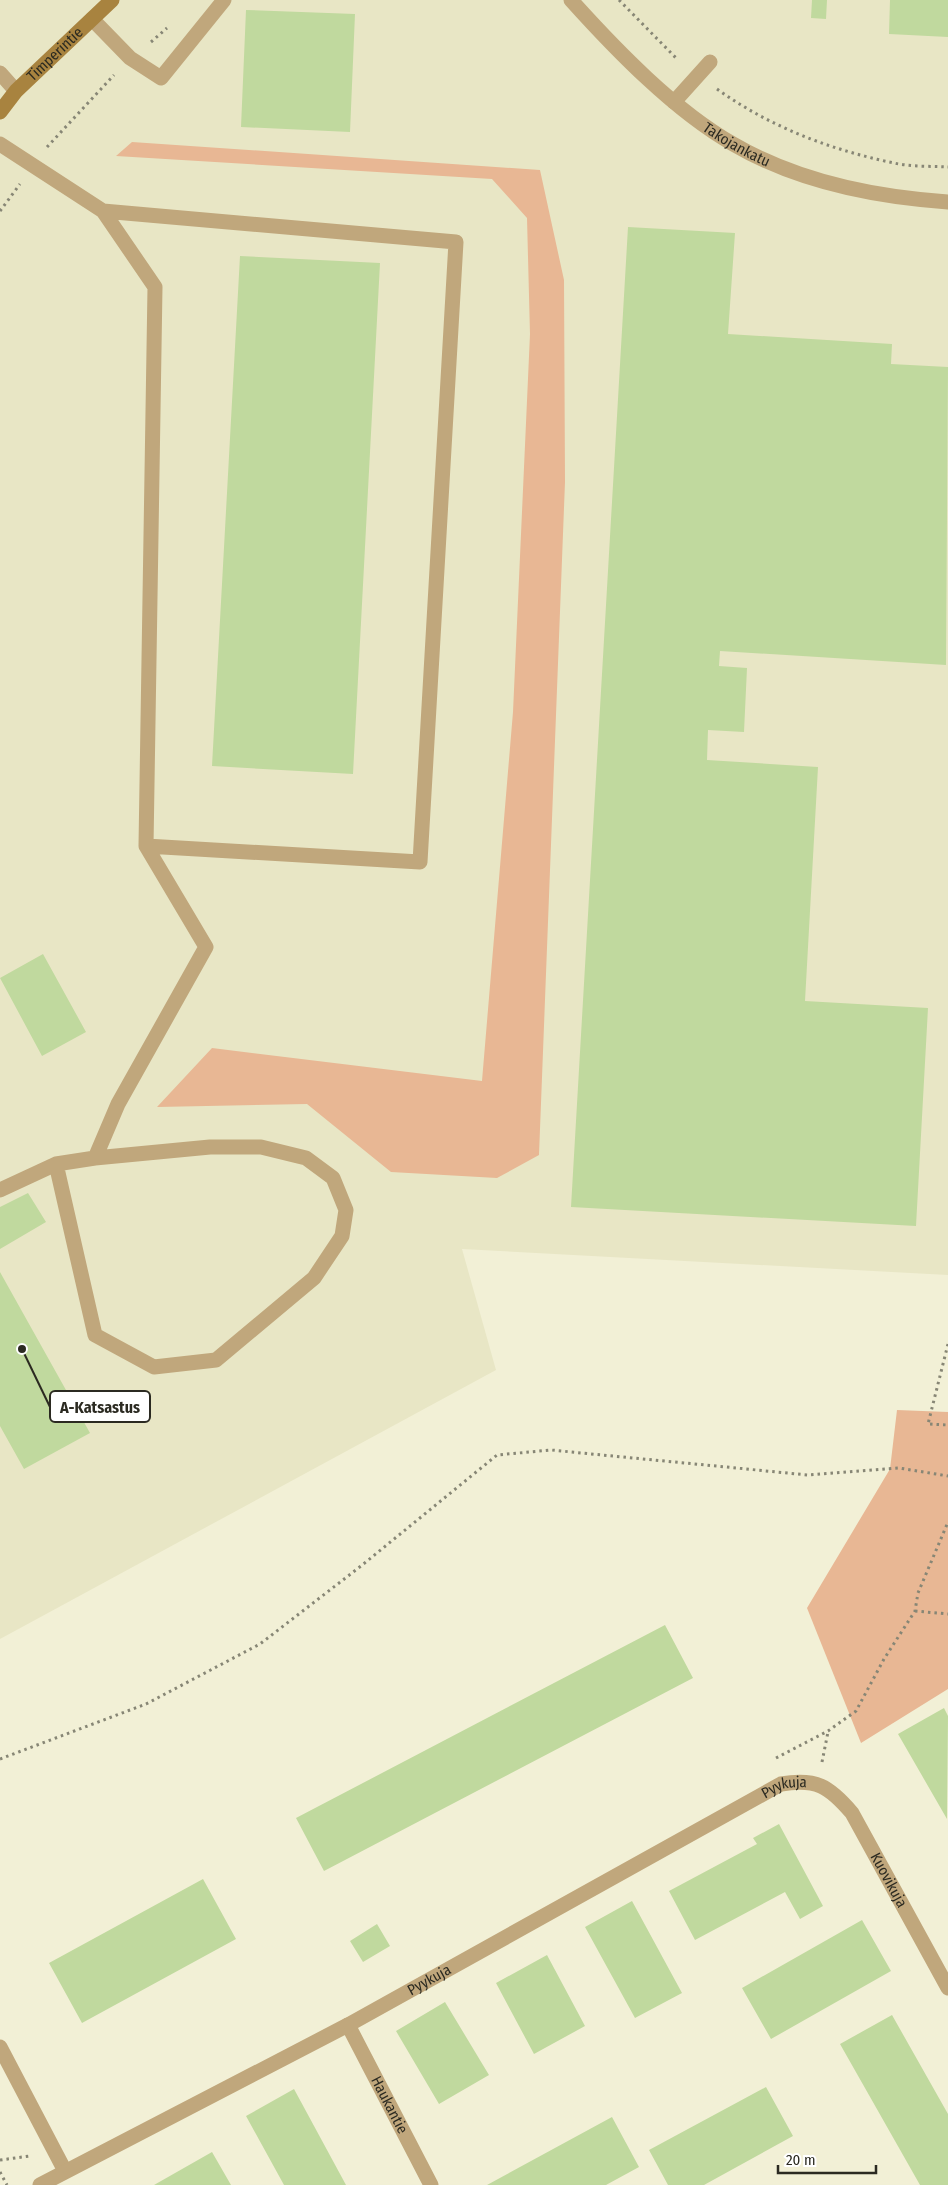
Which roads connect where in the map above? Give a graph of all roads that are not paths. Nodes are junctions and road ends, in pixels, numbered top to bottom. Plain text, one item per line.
1 (112, 0) edge
2 (224, 0) edge
3 (571, 0) edge
4 (92, 19) junction
5 (710, 62) dead end
6 (0, 73) edge
7 (16, 91) junction
8 (674, 102) junction
9 (0, 112) edge
10 (0, 144) edge
11 (948, 202) edge
12 (103, 211) junction
13 (146, 846) junction
14 (95, 1158) junction
15 (56, 1164) junction
16 (0, 1190) edge
17 (818, 1783) joint
18 (948, 1988) edge
19 (348, 2025) junction
20 (0, 2047) edge
21 (66, 2171) junction
22 (40, 2185) edge
23 (431, 2185) edge

1 - 4 street, Timperintie
2 - 4 street
3 - 8 street, Takojankatu
4 - 7 street, Timperintie
5 - 8 street
6 - 7 street
7 - 9 street, Timperintie
8 - 11 street, Takojankatu
10 - 12 street
12 - 13 street
12 - 13 street
13 - 14 street
14 - 15 street
14 - 15 street
15 - 16 street
17 - 18 street, Kuovikuja
17 - 19 street, Pyykuja
19 - 21 street, Pyykuja
19 - 23 street, Haukantie
20 - 21 street
21 - 22 street, Pyykuja

